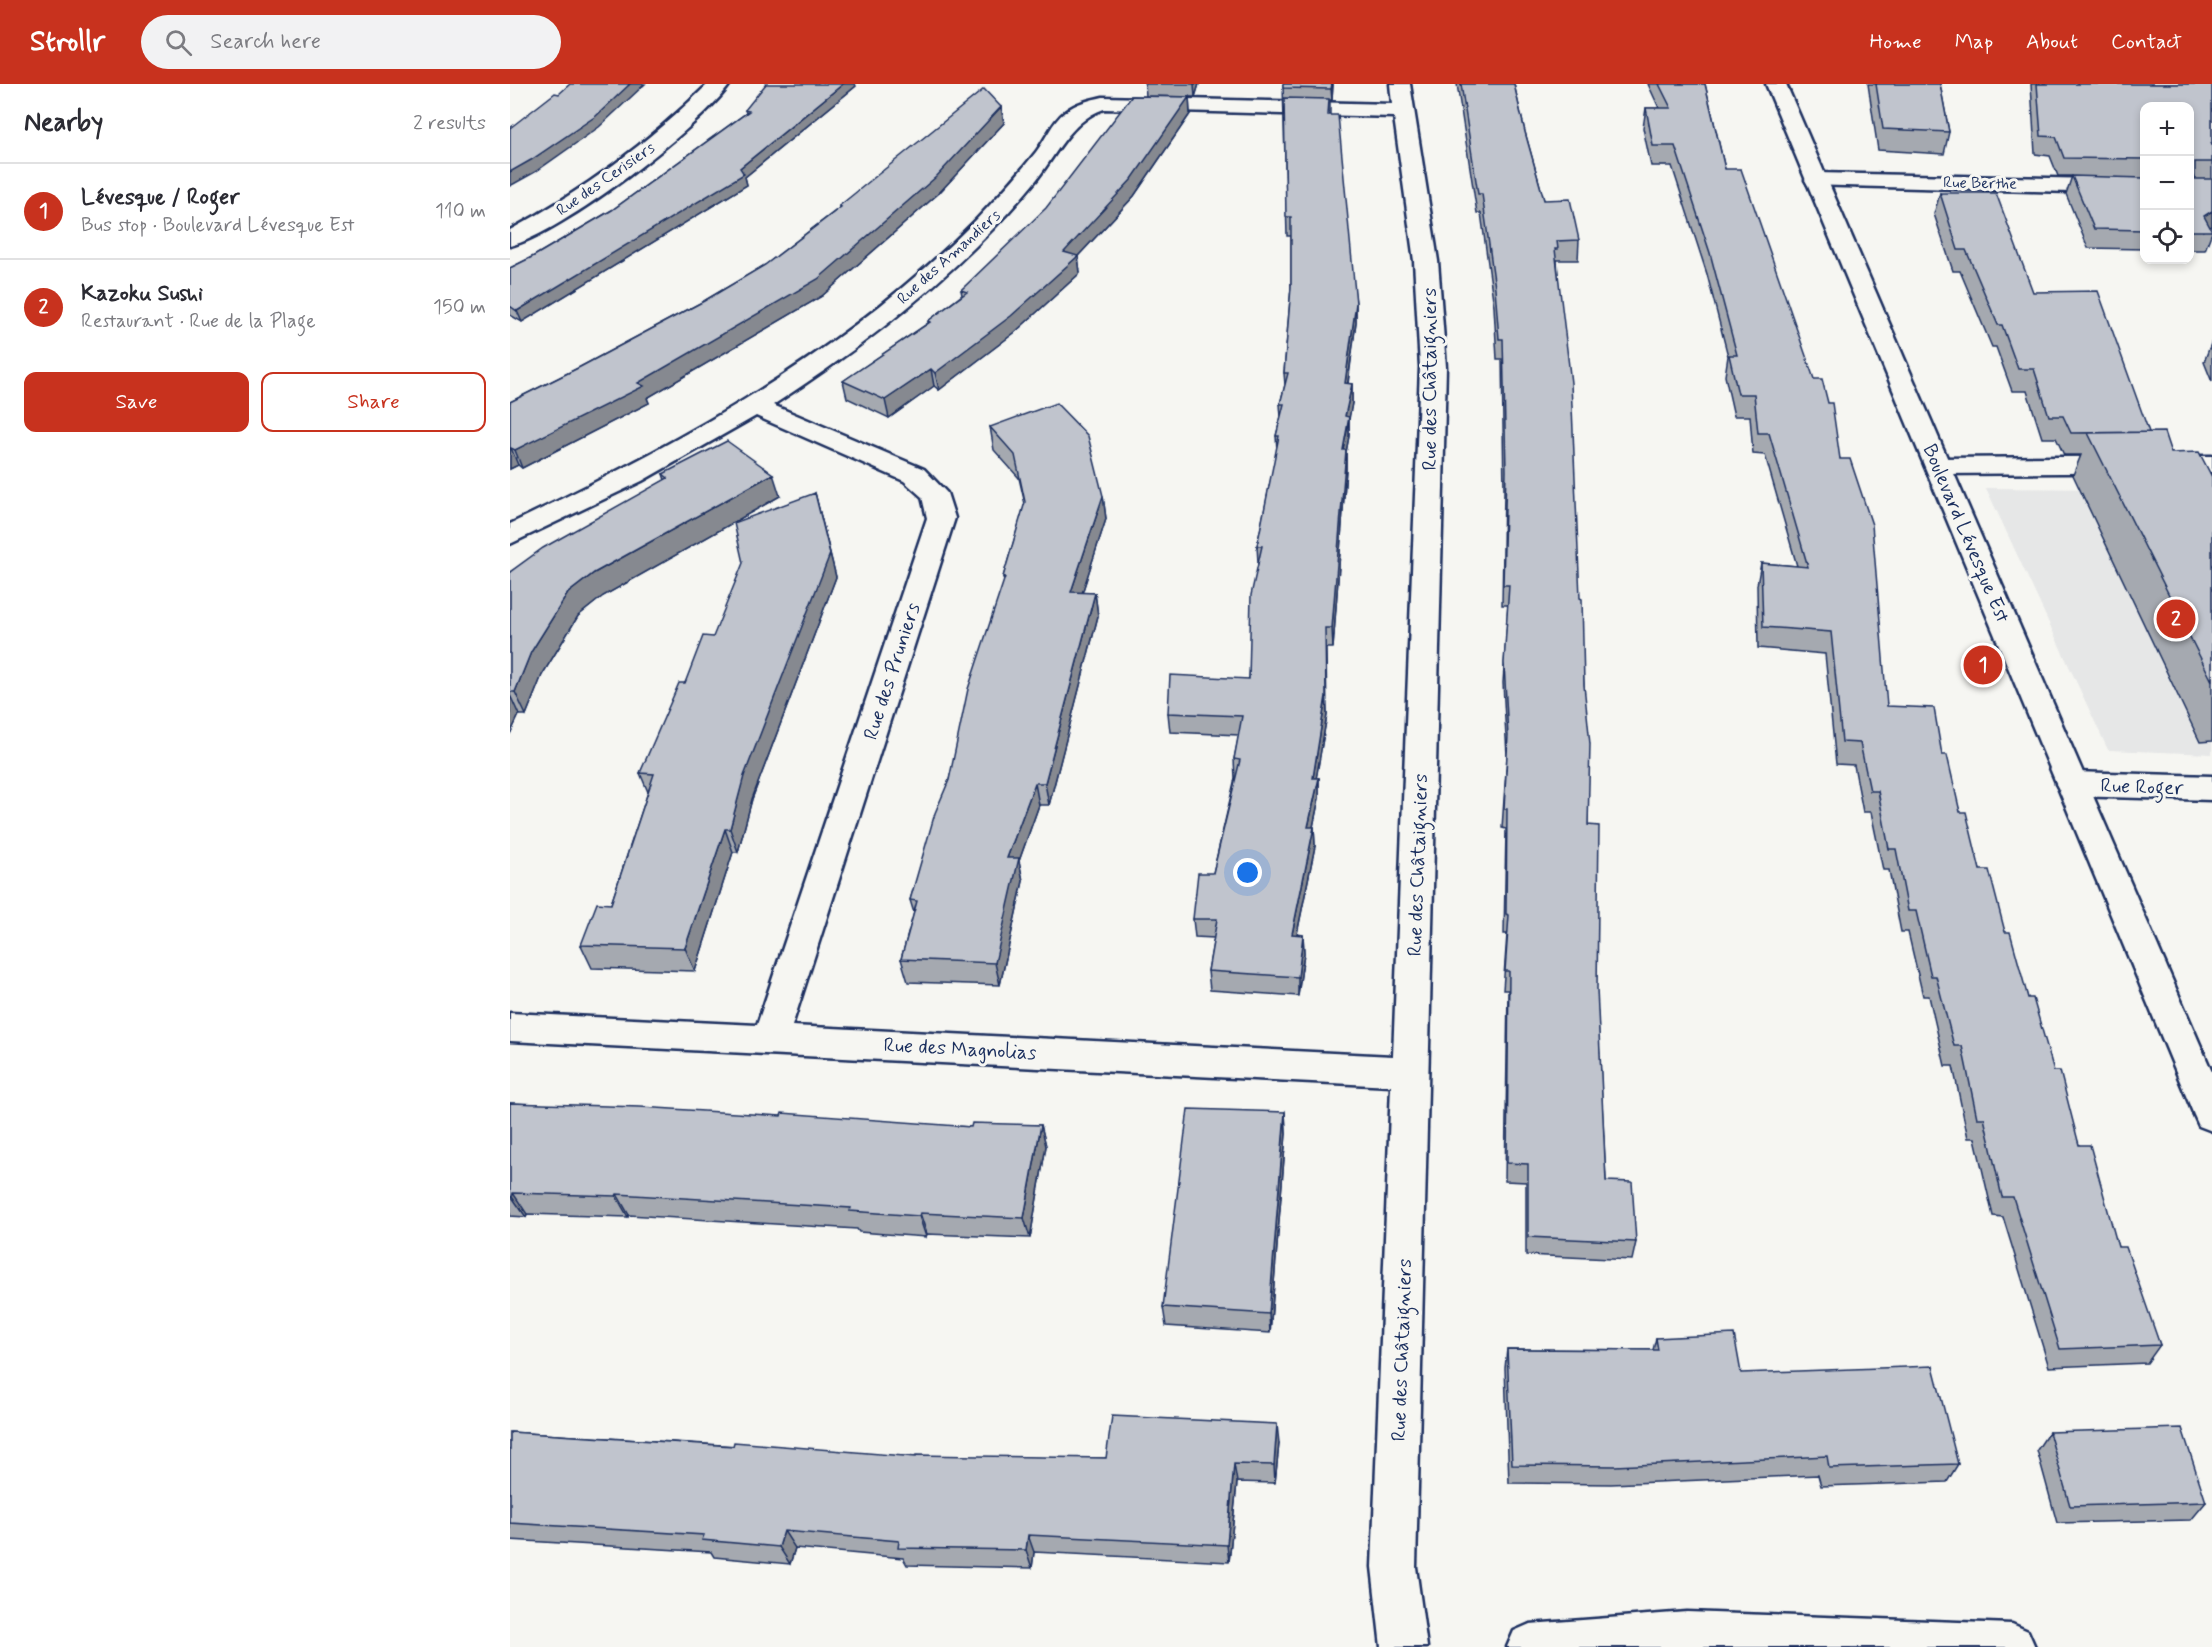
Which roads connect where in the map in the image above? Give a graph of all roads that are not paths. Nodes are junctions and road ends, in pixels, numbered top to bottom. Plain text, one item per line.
1 (720, 84) edge
2 (1776, 84) edge
3 (1402, 97) edge
4 (1816, 180) junction
5 (2140, 187) edge
6 (510, 238) edge
7 (756, 407) junction
8 (2212, 464) edge
9 (1938, 466) junction
10 (510, 535) edge
11 (2072, 784) junction
12 (2212, 788) edge
13 (510, 1027) edge
14 (770, 1038) junction
15 (1411, 1072) junction
16 (2212, 1115) edge
17 (1404, 1647) edge
18 (1530, 1647) edge
19 (2012, 1647) edge

1 - 6 street, Rue des Cerisiers
2 - 4 street, Boulevard Lévesque Est
3 - 7 street, Rue des Amandiers
3 - 15 street, Rue des Châtaigniers
4 - 5 street, Rue Berthe
4 - 9 street, Boulevard Lévesque Est
7 - 10 street, Rue des Amandiers
7 - 14 street, Rue des Pruniers
8 - 9 street
9 - 11 street, Boulevard Lévesque Est
11 - 12 street, Rue Roger
11 - 16 street, Boulevard Lévesque Est
13 - 14 street, Rue des Magnolias
14 - 15 street, Rue des Magnolias
15 - 17 street, Rue des Châtaigniers
18 - 19 street

